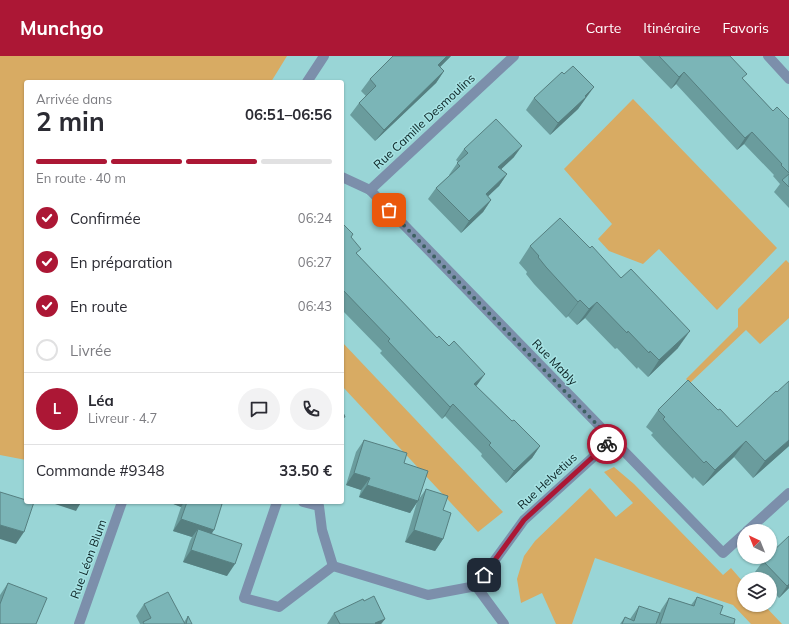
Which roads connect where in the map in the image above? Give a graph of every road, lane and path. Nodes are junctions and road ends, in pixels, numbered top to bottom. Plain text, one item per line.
1 (324, 56) edge
2 (514, 56) edge
3 (768, 56) edge
4 (789, 79) edge
5 (308, 80) edge
6 (344, 178) edge
7 (370, 190) junction
8 (612, 440) junction
9 (789, 492) edge
10 (121, 504) edge
11 (276, 504) edge
12 (311, 504) edge
13 (755, 524) edge
14 (737, 540) edge
15 (333, 566) junction
16 (476, 586) junction
17 (78, 624) edge
18 (504, 624) edge

1 - 5 street
2 - 7 street, Rue Camille Desmoulins
3 - 4 street
6 - 7 street, Rue Mably
7 - 8 street, Rue Mably
8 - 14 street, Rue Mably
8 - 16 street, Rue Helvetius
9 - 13 street
10 - 17 street, Rue Léon Blum
11 - 15 street
12 - 15 street
15 - 16 street
16 - 18 street

